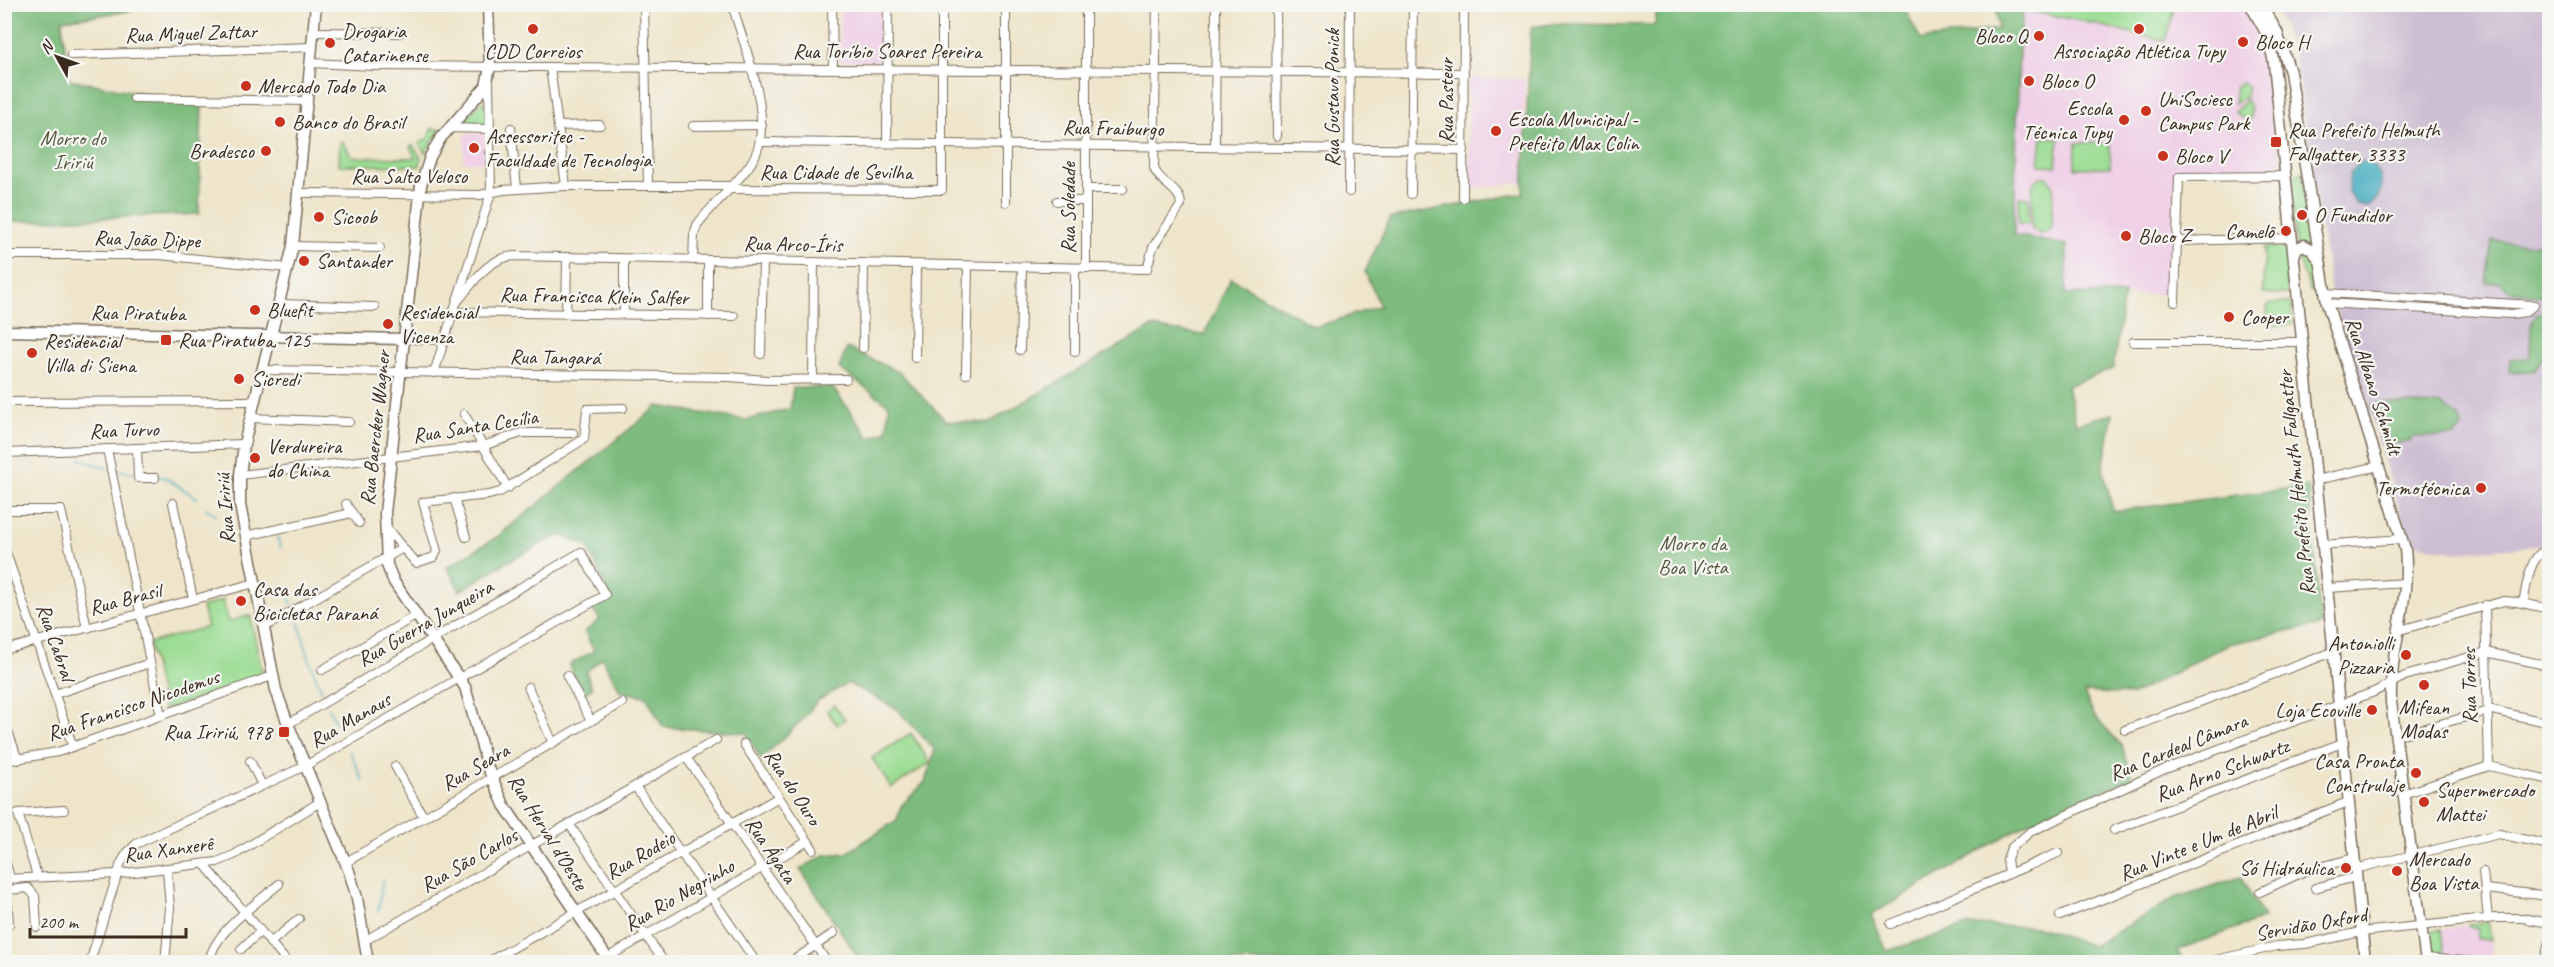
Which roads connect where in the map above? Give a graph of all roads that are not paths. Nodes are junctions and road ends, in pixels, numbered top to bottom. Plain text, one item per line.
1 (316, 4) edge
2 (488, 4) edge
3 (644, 4) edge
4 (732, 4) edge
5 (832, 4) edge
6 (888, 4) edge
7 (942, 4) edge
8 (1006, 4) edge
9 (1086, 4) edge
10 (1157, 4) edge
11 (1216, 4) edge
12 (1276, 4) edge
13 (1350, 4) edge
14 (1413, 4) edge
15 (1464, 4) edge
16 (2250, 4) edge
17 (2261, 4) edge
18 (314, 32) junction
19 (400, 33) dead end
20 (312, 47) junction
21 (71, 55) dead end
22 (311, 63) junction
23 (490, 67) junction
24 (550, 67) junction
25 (645, 68) junction
26 (750, 69) junction
27 (833, 69) junction
28 (888, 69) junction
29 (942, 70) junction
30 (1006, 70) junction
31 (1086, 71) junction
32 (1156, 71) junction
33 (1215, 71) junction
34 (1276, 72) junction
35 (1350, 72) junction
36 (1412, 73) junction
37 (1464, 73) junction
38 (489, 80) junction
39 (134, 98) dead end
40 (308, 101) junction
41 (600, 125) dead end
42 (762, 125) junction
43 (558, 126) junction
44 (693, 126) dead end
45 (448, 128) junction
46 (510, 128) dead end
47 (490, 129) junction
48 (1277, 136) dead end
49 (761, 142) junction
50 (887, 143) junction
51 (942, 144) junction
52 (1006, 145) junction
53 (1086, 146) junction
54 (1154, 146) junction
55 (1215, 147) junction
56 (1350, 149) junction
57 (1412, 150) junction
58 (1464, 150) junction
59 (2307, 170) junction
60 (2285, 176) junction
61 (566, 186) junction
62 (648, 186) junction
63 (731, 187) junction
64 (517, 189) junction
65 (1086, 189) junction
66 (1123, 189) dead end
67 (1350, 192) dead end
68 (299, 193) junction
69 (491, 193) junction
70 (1411, 194) dead end
71 (419, 195) junction
72 (1463, 198) dead end
73 (1057, 201) dead end
74 (1086, 201) junction
75 (1006, 202) dead end
76 (2292, 238) junction
77 (2177, 241) junction
78 (293, 246) junction
79 (380, 248) dead end
80 (4, 255) edge
81 (567, 257) junction
82 (2293, 257) junction
83 (624, 259) junction
84 (693, 260) junction
85 (708, 260) junction
86 (763, 261) junction
87 (814, 262) junction
88 (864, 263) junction
89 (916, 264) junction
90 (968, 266) junction
91 (1022, 267) junction
92 (288, 268) junction
93 (1075, 268) junction
94 (1086, 268) junction
95 (2322, 268) junction
96 (2326, 298) junction
97 (2466, 301) junction
98 (457, 302) junction
99 (2175, 302) dead end
100 (280, 304) junction
101 (375, 307) dead end
102 (2466, 311) junction
103 (454, 312) junction
104 (566, 313) junction
105 (624, 314) junction
106 (708, 316) junction
107 (734, 316) dead end
108 (4, 331) edge
109 (272, 334) junction
110 (404, 339) junction
111 (445, 340) junction
112 (2133, 342) dead end
113 (2302, 342) junction
114 (863, 348) dead end
115 (1020, 350) dead end
116 (1075, 352) dead end
117 (761, 354) dead end
118 (915, 358) dead end
119 (263, 370) junction
120 (401, 372) junction
121 (434, 373) junction
122 (966, 374) dead end
123 (813, 379) junction
124 (846, 379) dead end
125 (255, 401) junction
126 (4, 402) edge
127 (623, 408) dead end
128 (464, 414) dead end
129 (250, 418) junction
130 (349, 422) dead end
131 (573, 433) dead end
132 (244, 444) junction
133 (483, 446) junction
134 (137, 448) junction
135 (107, 449) junction
136 (4, 453) edge
137 (392, 457) junction
138 (2379, 466) junction
139 (240, 476) junction
140 (155, 478) dead end
141 (2316, 480) junction
142 (508, 488) junction
143 (454, 498) junction
144 (173, 502) dead end
145 (346, 504) dead end
146 (4, 510) edge
147 (352, 513) junction
148 (359, 523) dead end
149 (385, 525) junction
150 (245, 536) junction
151 (466, 537) dead end
152 (2402, 539) junction
153 (2322, 545) junction
154 (4, 548) edge
155 (403, 548) junction
156 (2550, 549) edge
157 (581, 552) joint
158 (386, 558) junction
159 (255, 583) junction
160 (2406, 583) junction
161 (2326, 588) junction
162 (193, 599) junction
163 (2523, 603) junction
164 (2486, 605) junction
165 (2550, 609) edge
166 (140, 614) junction
167 (417, 615) junction
168 (87, 628) junction
169 (263, 628) junction
170 (2400, 630) junction
171 (433, 639) junction
172 (37, 641) junction
173 (4, 650) edge
174 (2333, 652) junction
175 (2486, 652) junction
176 (150, 663) junction
177 (2550, 666) edge
178 (322, 670) dead end
179 (272, 676) junction
180 (567, 676) dead end
181 (460, 678) junction
182 (2391, 684) junction
183 (528, 687) dead end
184 (55, 694) junction
185 (622, 703) dead end
186 (2338, 705) junction
187 (2487, 710) junction
188 (161, 716) junction
189 (4, 720) edge
190 (591, 721) junction
191 (2550, 723) edge
192 (288, 724) junction
193 (2125, 730) dead end
194 (2395, 736) junction
195 (716, 740) dead end
196 (553, 742) junction
197 (2342, 743) junction
198 (744, 744) dead end
199 (73, 747) junction
200 (686, 757) junction
201 (18, 760) junction
202 (4, 761) edge
203 (250, 761) dead end
204 (305, 766) junction
205 (395, 766) dead end
206 (2489, 766) junction
207 (491, 778) junction
208 (2550, 780) edge
209 (262, 785) junction
210 (635, 786) junction
211 (2403, 794) junction
212 (779, 797) junction
213 (320, 802) junction
214 (2348, 802) junction
215 (64, 810) dead end
216 (423, 818) junction
217 (569, 824) junction
218 (732, 824) junction
219 (2114, 830) dead end
220 (808, 841) junction
221 (2550, 844) edge
222 (531, 846) junction
223 (813, 849) dead end
224 (681, 853) junction
225 (2058, 853) dead end
226 (2411, 855) junction
227 (4, 856) edge
228 (346, 862) junction
229 (204, 864) junction
230 (762, 868) junction
231 (2354, 868) junction
232 (167, 870) junction
233 (2483, 872) dead end
234 (118, 874) junction
235 (2009, 874) junction
236 (37, 876) junction
237 (23, 877) junction
238 (7, 879) edge
239 (279, 884) dead end
240 (24, 888) junction
241 (2315, 888) dead end
242 (2485, 889) junction
243 (614, 891) junction
244 (2260, 892) dead end
245 (2550, 896) edge
246 (711, 897) junction
247 (576, 913) junction
248 (245, 914) junction
249 (2060, 916) dead end
250 (2488, 918) junction
251 (299, 919) dead end
252 (2550, 922) edge
253 (9, 924) dead end
254 (1891, 924) dead end
255 (37, 927) dead end
256 (2421, 927) junction
257 (260, 932) junction
258 (2361, 932) junction
259 (834, 933) dead end
260 (645, 936) junction
261 (2550, 938) edge
262 (364, 941) junction
263 (270, 943) junction
264 (815, 946) junction
265 (241, 949) dead end
266 (2426, 960) edge
267 (605, 961) edge
268 (35, 963) edge
269 (50, 963) edge
270 (90, 963) edge
271 (165, 963) edge
272 (209, 963) edge
273 (287, 963) edge
274 (368, 963) edge
275 (488, 963) edge
276 (663, 963) edge
277 (756, 963) edge
278 (791, 963) edge
279 (827, 963) edge
280 (2208, 963) edge
281 (2365, 963) edge
282 (2477, 963) edge
283 (2544, 963) edge

1 - 18 main road, Rua Iririú
2 - 23 main road
3 - 25 street
4 - 26 street
5 - 27 street
6 - 28 street
7 - 29 street
8 - 30 street
9 - 31 street, Rua Soledade
10 - 32 street
11 - 33 street
12 - 34 street
13 - 35 street, Rua Gustavo Ponick
14 - 36 street
15 - 37 street, Rua Pasteur
16 - 60 main road, Rua Prefeito Helmuth Fallgatter
17 - 59 main road, Rua Albano Schmidt
18 - 19 street
18 - 20 main road, Rua Iririú
20 - 21 street, Rua Miguel Zattar
20 - 22 main road, Rua Iririú
22 - 23 street, Rua Toríbio Soares Pereira
22 - 40 main road, Rua Iririú
23 - 24 street, Rua Toríbio Soares Pereira
23 - 38 main road
24 - 25 street, Rua Toríbio Soares Pereira
24 - 43 street
25 - 26 street, Rua Toríbio Soares Pereira
25 - 62 street
26 - 27 street, Rua Toríbio Soares Pereira
26 - 42 street
27 - 28 street, Rua Toríbio Soares Pereira
28 - 29 street, Rua Toríbio Soares Pereira
28 - 50 street
29 - 30 street, Rua Toríbio Soares Pereira
29 - 51 street
30 - 31 street, Rua Toríbio Soares Pereira
30 - 52 street
31 - 32 street, Rua Toríbio Soares Pereira
31 - 53 street, Rua Soledade
32 - 33 street, Rua Toríbio Soares Pereira
32 - 54 street
33 - 34 street, Rua Toríbio Soares Pereira
33 - 55 street
34 - 35 street, Rua Toríbio Soares Pereira
34 - 48 street
35 - 36 street, Rua Toríbio Soares Pereira
35 - 56 street, Rua Gustavo Ponick
36 - 37 street, Rua Toríbio Soares Pereira
36 - 57 street
37 - 58 street, Rua Pasteur
38 - 45 main road, Rua Baercker Wagner
38 - 47 street
39 - 40 street
40 - 68 main road, Rua Iririú
41 - 43 street
42 - 44 street
42 - 49 street
43 - 61 street
45 - 47 street
45 - 71 main road, Rua Baercker Wagner
46 - 64 street
47 - 69 street
49 - 50 street, Rua Fraiburgo
49 - 63 street
50 - 51 street, Rua Fraiburgo
51 - 52 street, Rua Fraiburgo
51 - 63 street, Rua Cidade de Sevilha
52 - 53 street, Rua Fraiburgo
52 - 75 street
53 - 54 street, Rua Fraiburgo
53 - 65 street, Rua Soledade
54 - 55 street, Rua Fraiburgo
54 - 94 street, Rua Arco-Íris
55 - 56 street, Rua Fraiburgo
56 - 57 street, Rua Fraiburgo
56 - 67 street, Rua Gustavo Ponick
57 - 58 street, Rua Fraiburgo
57 - 70 street
58 - 72 street, Rua Pasteur
59 - 60 main road
59 - 95 main road, Rua Albano Schmidt
60 - 76 main road, Rua Prefeito Helmuth Fallgatter
60 - 77 street
61 - 62 street, Rua Salto Veloso
61 - 64 street, Rua Salto Veloso
62 - 63 street, Rua Salto Veloso
63 - 84 street
64 - 69 street, Rua Salto Veloso
65 - 66 street
65 - 74 street, Rua Soledade
68 - 71 street, Rua Salto Veloso
68 - 78 main road, Rua Iririú
69 - 71 street, Rua Salto Veloso
69 - 98 street
71 - 110 main road, Rua Baercker Wagner
73 - 74 street
74 - 94 street, Rua Soledade
76 - 77 street
76 - 82 main road, Rua Prefeito Helmuth Fallgatter
77 - 99 street
78 - 79 street
78 - 92 main road, Rua Iririú
80 - 92 street, Rua João Dippe
81 - 83 street, Rua Arco-Íris
81 - 98 street, Rua Arco-Íris
81 - 104 street
82 - 95 main road
82 - 113 main road, Rua Prefeito Helmuth Fallgatter
83 - 84 street, Rua Arco-Íris
83 - 105 street
84 - 85 street, Rua Arco-Íris
85 - 86 street, Rua Arco-Íris
85 - 106 street
86 - 87 street, Rua Arco-Íris
86 - 117 street
87 - 88 street, Rua Arco-Íris
87 - 123 street
88 - 89 street, Rua Arco-Íris
88 - 114 street
89 - 90 street, Rua Arco-Íris
89 - 118 street
90 - 91 street, Rua Arco-Íris
90 - 122 street
91 - 93 street, Rua Arco-Íris
91 - 115 street
92 - 100 main road, Rua Iririú
93 - 94 street, Rua Arco-Íris
93 - 116 street
95 - 96 main road, Rua Albano Schmidt
96 - 97 street
96 - 102 street
96 - 138 main road, Rua Albano Schmidt
97 - 102 street
97 - 102 street
98 - 103 street
100 - 101 street
100 - 109 main road, Rua Iririú
103 - 104 street, Rua Francisca Klein Salfer
103 - 111 street
104 - 105 street, Rua Francisca Klein Salfer
105 - 106 street, Rua Francisca Klein Salfer
106 - 107 street, Rua Francisca Klein Salfer
108 - 109 main road, Rua Piratuba
109 - 110 main road, Rua Piratuba
109 - 119 main road, Rua Iririú
110 - 111 street
110 - 120 main road, Rua Baercker Wagner
111 - 121 street
112 - 113 street
113 - 141 main road, Rua Prefeito Helmuth Fallgatter
119 - 120 street, Rua Tangará
119 - 125 main road, Rua Iririú
120 - 121 street, Rua Tangará
120 - 137 main road, Rua Baercker Wagner
121 - 123 street, Rua Tangará
123 - 124 street, Rua Tangará
125 - 126 street
125 - 129 main road, Rua Iririú
127 - 142 street
128 - 133 street
129 - 130 street
129 - 132 main road, Rua Iririú
131 - 133 street, Rua Santa Cecília
132 - 134 street, Rua Turvo
132 - 139 main road, Rua Iririú
133 - 137 street, Rua Santa Cecília
133 - 142 street
134 - 135 street, Rua Turvo
134 - 140 street
135 - 136 street, Rua Turvo
135 - 166 street
137 - 139 street, Rua Santa Cecília
137 - 149 main road, Rua Baercker Wagner
138 - 141 street
138 - 152 main road, Rua Albano Schmidt
139 - 150 main road, Rua Iririú
141 - 153 main road, Rua Prefeito Helmuth Fallgatter
142 - 143 street
143 - 151 street
143 - 155 street
144 - 162 street
145 - 147 street
146 - 168 street
147 - 148 street
147 - 150 street
149 - 155 street
149 - 158 main road, Rua Baercker Wagner
150 - 159 main road, Rua Iririú
152 - 153 street
152 - 160 main road, Rua Albano Schmidt
153 - 161 main road, Rua Prefeito Helmuth Fallgatter
154 - 172 street, Rua Cabral
155 - 158 street
156 - 163 street
157 - 171 street, Rua Guerra Junqueira
157 - 181 street, Rua Manaus
158 - 167 main road, Rua Herval d'Oeste
158 - 169 street
159 - 162 street, Rua Brasil
159 - 169 main road, Rua Iririú
160 - 161 street
160 - 170 main road, Rua Albano Schmidt
161 - 174 main road, Rua Prefeito Helmuth Fallgatter
162 - 166 street, Rua Brasil
163 - 164 street
163 - 165 street
164 - 170 street
164 - 175 street, Rua Torres
166 - 168 street, Rua Brasil
166 - 176 street
167 - 171 main road, Rua Herval d'Oeste
167 - 178 street
168 - 172 street, Rua Brasil
169 - 179 main road, Rua Iririú
170 - 182 main road, Rua Albano Schmidt
171 - 181 main road, Rua Herval d'Oeste
171 - 192 street, Rua Guerra Junqueira
172 - 173 street, Rua Brasil
172 - 184 street, Rua Cabral
174 - 186 main road, Rua Prefeito Helmuth Fallgatter
174 - 193 street
175 - 177 street
175 - 182 street, Rua Cardeal Câmara
175 - 187 street, Rua Torres
176 - 184 street
176 - 188 street
179 - 188 street, Rua Francisco Nicodemus
179 - 192 main road, Rua Iririú
180 - 190 street
181 - 204 street, Rua Manaus
181 - 207 main road, Rua Herval d'Oeste
182 - 186 street, Rua Cardeal Câmara
182 - 194 main road, Rua Albano Schmidt
183 - 196 street
184 - 199 street, Rua Cabral
185 - 190 street, Rua Seara
186 - 197 main road, Rua Prefeito Helmuth Fallgatter
186 - 235 street, Rua Cardeal Câmara
187 - 191 street
187 - 194 street
187 - 206 street, Rua Torres
188 - 199 street, Rua Francisco Nicodemus
189 - 201 street
190 - 196 street, Rua Seara
192 - 204 main road, Rua Iririú
194 - 211 main road, Rua Albano Schmidt
195 - 200 street, Rua São Carlos
196 - 207 street, Rua Seara
197 - 214 main road, Rua Prefeito Helmuth Fallgatter
197 - 219 street, Rua Arno Schwartz
198 - 212 street, Rua do Ouro
199 - 201 street, Rua Francisco Nicodemus
200 - 210 street, Rua São Carlos
200 - 218 street, Rua Ágata
201 - 202 street, Rua Francisco Nicodemus
203 - 209 street
204 - 209 street, Rua Manaus
204 - 213 main road, Rua Iririú
205 - 216 street
206 - 208 street
206 - 211 street
207 - 216 street, Rua Seara
207 - 222 main road, Rua Herval d'Oeste
209 - 234 street, Rua Manaus
210 - 217 street, Rua São Carlos
210 - 224 street
211 - 226 main road, Rua Albano Schmidt
212 - 218 street, Rua Rodeio
212 - 220 street, Rua do Ouro
213 - 228 main road, Rua Iririú
213 - 229 street, Rua Xanxerê
214 - 231 main road, Rua Prefeito Helmuth Fallgatter
214 - 249 street, Rua Vinte e Um de Abril
215 - 236 street
216 - 228 street, Rua Seara
217 - 222 street, Rua São Carlos
217 - 243 street
218 - 224 street, Rua Rodeio
218 - 230 street, Rua Ágata
220 - 223 street, Rua do Ouro
220 - 230 street, Rua Rio Negrinho
221 - 226 street
222 - 247 main road, Rua Herval d'Oeste
222 - 262 street, Rua São Carlos
224 - 243 street, Rua Rodeio
224 - 246 street
225 - 235 street
226 - 231 street
226 - 256 main road, Rua Albano Schmidt
227 - 238 street
228 - 262 main road, Rua Iririú
229 - 232 street, Rua Xanxerê
229 - 248 street
230 - 246 street, Rua Rio Negrinho
230 - 264 street, Rua Ágata
231 - 241 street
231 - 244 street
231 - 258 main road, Rua Prefeito Helmuth Fallgatter
232 - 234 street, Rua Xanxerê
232 - 271 street
233 - 242 street
234 - 236 street, Rua Xanxerê
234 - 270 street, Rua Manaus
235 - 254 street
236 - 237 street, Rua Xanxerê
237 - 238 street, Rua Xanxerê
237 - 240 street
239 - 248 street
240 - 253 street
240 - 255 street
242 - 245 street
242 - 250 street
243 - 247 street, Rua Rodeio
243 - 260 street
246 - 260 street, Rua Rio Negrinho
246 - 277 street
247 - 267 main road, Rua Herval d'Oeste
247 - 275 street, Rua Rodeio
248 - 257 street
248 - 272 street
250 - 252 street, Servidão Oxford
250 - 256 street, Servidão Oxford
251 - 263 street
256 - 258 street, Servidão Oxford
256 - 266 main road, Rua Albano Schmidt
257 - 263 street
257 - 265 street
258 - 280 street, Servidão Oxford
258 - 281 main road, Rua Prefeito Helmuth Fallgatter
259 - 264 street
260 - 267 street, Rua Rio Negrinho
260 - 276 street
261 - 283 street
262 - 274 main road, Rua Iririú
263 - 273 street
264 - 278 street
264 - 279 street, Rua Ágata
266 - 282 street
268 - 269 street

